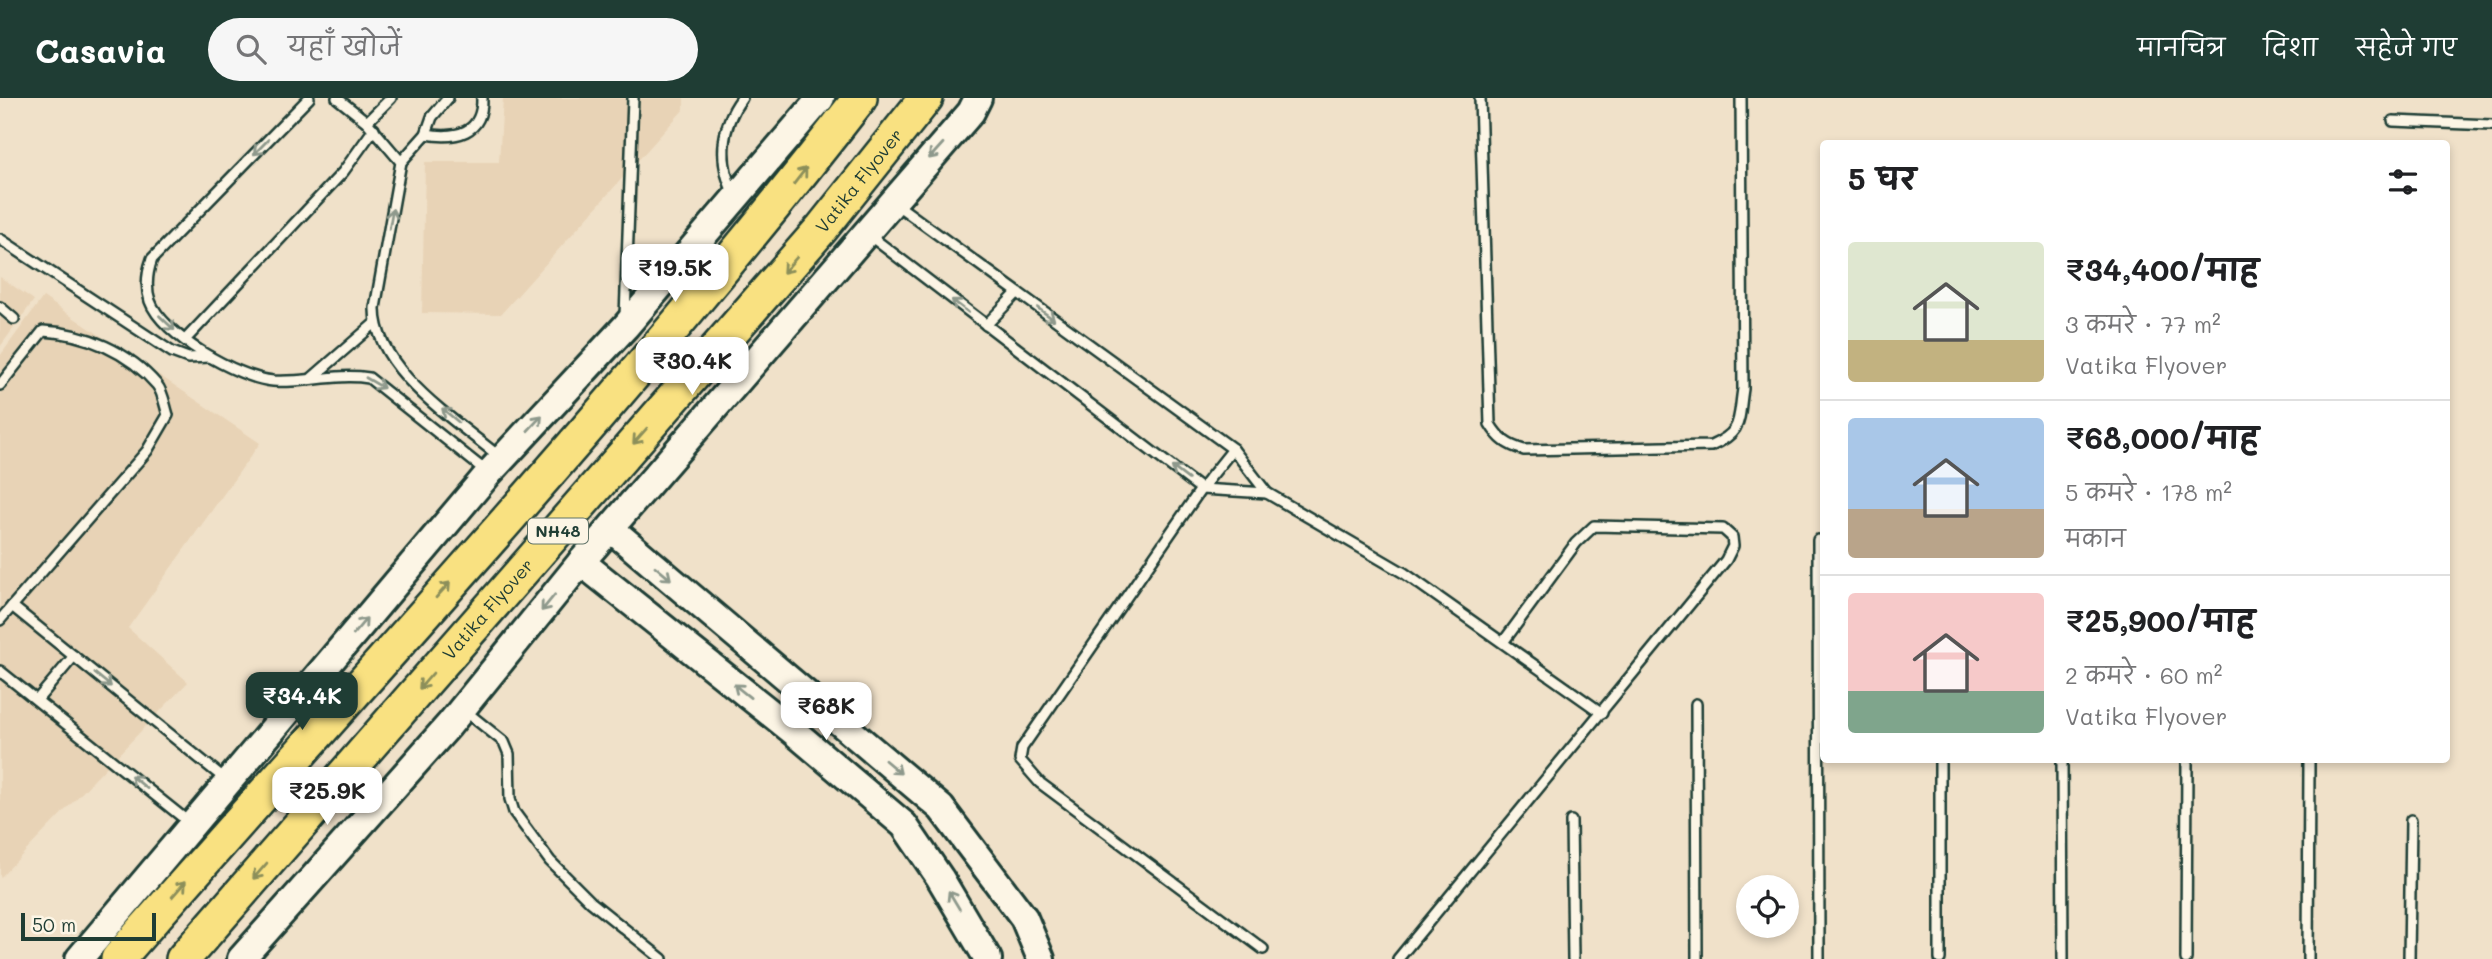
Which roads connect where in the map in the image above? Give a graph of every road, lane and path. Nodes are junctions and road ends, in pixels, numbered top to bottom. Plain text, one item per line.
1 (309, 98) edge
2 (337, 98) edge
3 (391, 98) edge
4 (448, 98) edge
5 (482, 98) edge
6 (633, 98) edge
7 (741, 98) edge
8 (821, 98) edge
9 (860, 98) edge
10 (926, 98) edge
11 (978, 98) edge
12 (1480, 98) edge
13 (1741, 98) edge
14 (2393, 121) dead end
15 (367, 122) junction
16 (2492, 125) edge
17 (374, 130) junction
18 (426, 134) junction
19 (401, 162) junction
20 (736, 197) junction
21 (892, 202) junction
22 (865, 233) junction
23 (0, 239) edge
24 (1017, 293) junction
25 (0, 307) edge
26 (14, 318) dead end
27 (374, 324) junction
28 (986, 325) junction
29 (625, 327) junction
30 (185, 340) junction
31 (212, 357) junction
32 (312, 378) junction
33 (0, 385) edge
34 (1233, 449) junction
35 (496, 466) junction
36 (1201, 489) junction
37 (1267, 493) junction
38 (611, 529) junction
39 (1818, 540) dead end
40 (581, 562) junction
41 (12, 606) junction
42 (0, 620) edge
43 (1504, 641) junction
44 (74, 656) junction
45 (0, 671) edge
46 (37, 701) junction
47 (1696, 704) dead end
48 (463, 709) junction
49 (1602, 713) junction
50 (1940, 763) edge
51 (2062, 763) edge
52 (2187, 763) edge
53 (2309, 763) edge
54 (229, 782) junction
55 (2411, 820) dead end
56 (1571, 821) dead end
57 (193, 825) junction
58 (1263, 949) dead end
59 (79, 959) edge
60 (118, 959) edge
61 (183, 959) edge
62 (241, 959) edge
63 (662, 959) edge
64 (988, 959) edge
65 (1041, 959) edge
66 (1398, 959) edge
67 (1573, 959) edge
68 (1697, 959) edge
69 (1819, 959) edge
70 (1940, 959) edge
71 (2063, 959) edge
72 (2186, 959) edge
73 (2308, 959) edge
74 (2409, 959) edge

1 -> 30 lane
2 - 15 lane
3 - 15 lane
4 - 18 lane
5 - 18 lane
6 - 29 lane
7 - 20 lane
8 - 20 street
60 -> 9 highway, NH48
10 -> 61 highway, Vatika Flyover / NH48
11 -> 21 street
12 - 13 lane
14 - 16 lane
15 - 17 lane
17 - 19 lane
17 - 30 lane
18 - 19 lane
27 -> 19 lane
20 - 29 street
21 - 22 street
21 - 24 lane
28 -> 22 lane
22 - 38 street
23 - 31 lane
24 - 28 lane
24 -> 34 lane
25 - 26 lane
27 - 32 lane
35 -> 27 lane
36 -> 28 lane
35 -> 29 street
30 - 31 lane
31 - 32 lane
32 -> 35 lane
33 - 41 lane
34 - 36 lane
34 - 37 lane
54 -> 35 street
36 - 37 lane
36 - 58 lane
37 - 43 lane
38 - 40 street
38 -> 65 street
39 - 69 lane
40 -> 48 street
64 -> 40 street
41 - 42 lane
41 - 44 lane
43 - 49 lane
43 - 49 lane
44 - 46 lane
44 -> 54 lane
45 - 46 lane
57 -> 46 lane
47 - 68 lane
48 - 62 street
48 - 63 lane
49 - 66 lane
50 - 70 lane
51 - 71 lane
52 - 72 lane
53 - 73 lane
54 - 57 street
55 - 74 lane
56 - 67 lane
57 - 59 street

